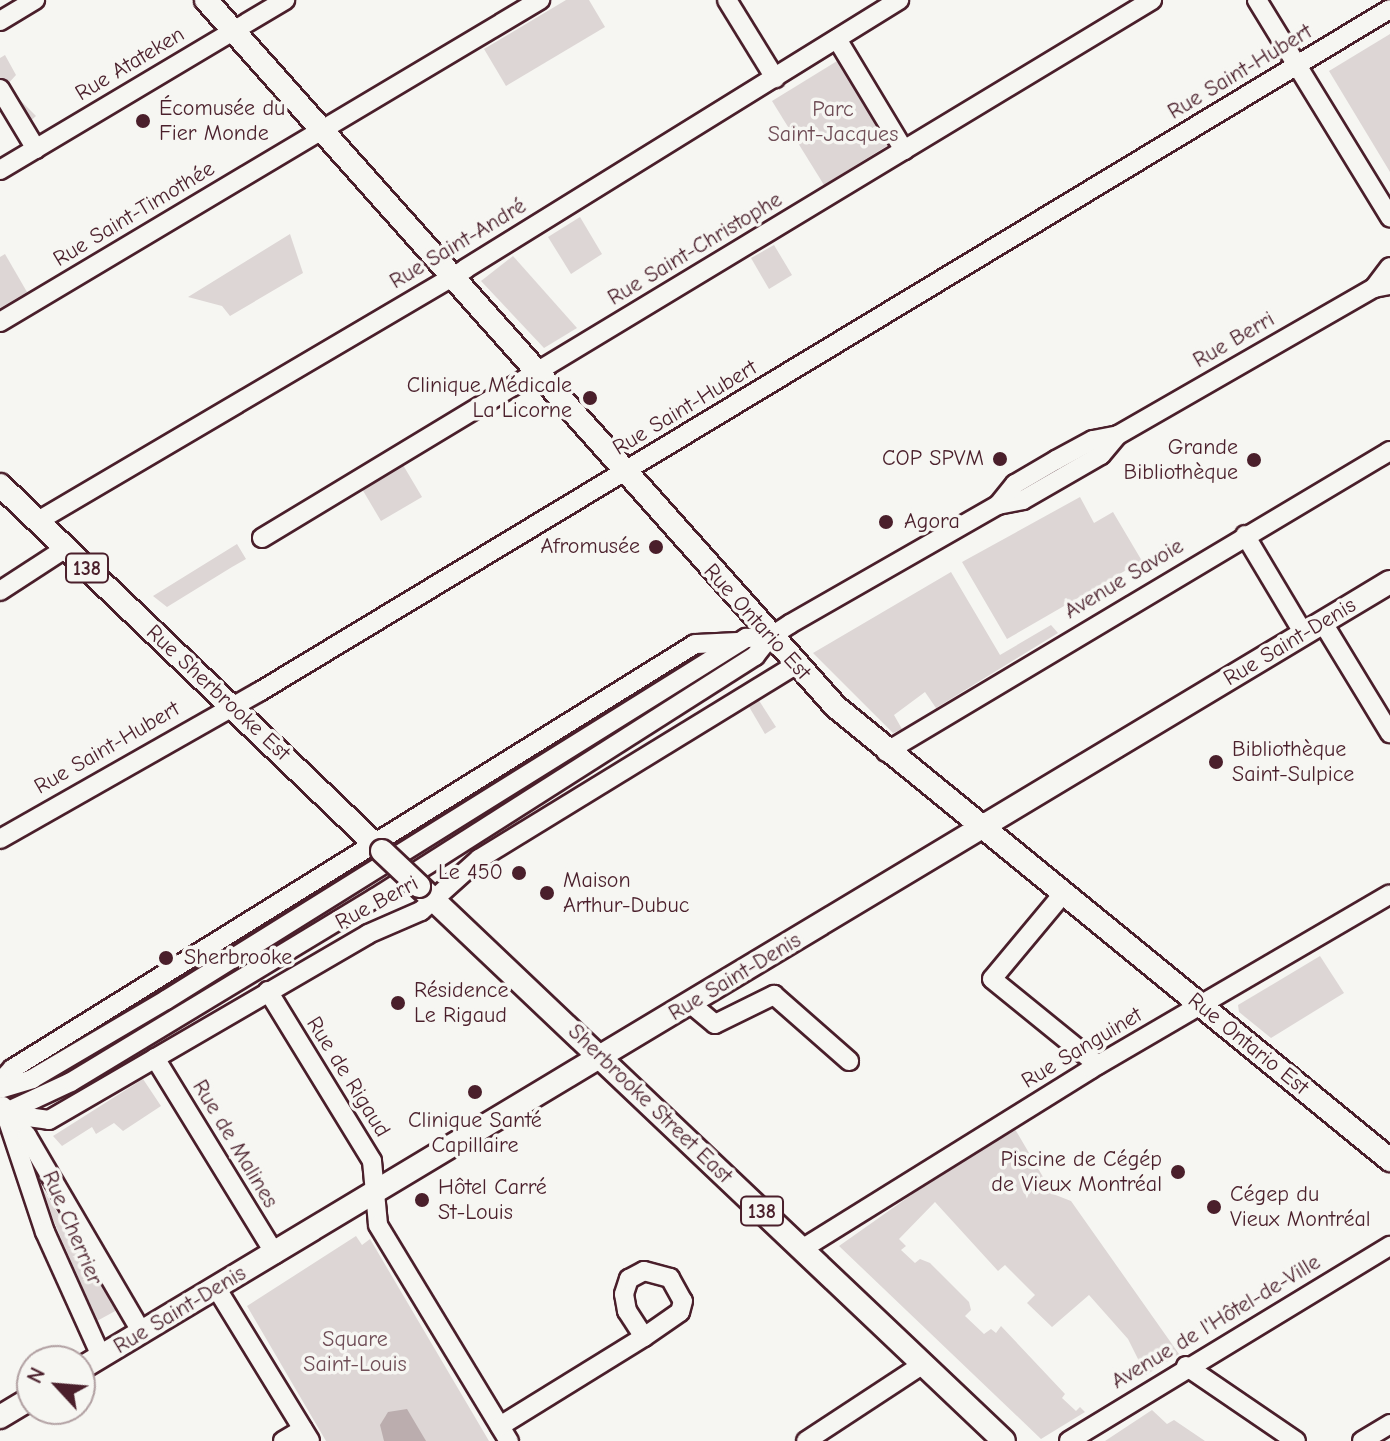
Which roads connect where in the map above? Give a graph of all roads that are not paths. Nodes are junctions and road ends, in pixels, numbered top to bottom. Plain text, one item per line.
1 (35, 0) edge
2 (206, 0) edge
3 (285, 0) edge
4 (540, 0) edge
5 (727, 0) edge
6 (899, 0) edge
7 (1152, 0) edge
8 (1257, 0) edge
9 (1390, 9) edge
10 (0, 21) edge
11 (233, 31) junction
12 (837, 39) junction
13 (1298, 65) junction
14 (775, 78) junction
15 (0, 89) edge
16 (321, 130) junction
17 (36, 149) junction
18 (904, 150) junction
19 (0, 170) edge
20 (1390, 217) edge
21 (1390, 267) edge
22 (450, 277) junction
23 (1382, 286) edge
24 (0, 322) edge
25 (537, 373) junction
26 (1390, 451) edge
27 (623, 473) junction
28 (0, 485) edge
29 (38, 521) junction
30 (1245, 535) junction
31 (262, 538) dead end
32 (66, 548) junction
33 (1390, 582) edge
34 (0, 591) edge
35 (1313, 628) junction
36 (770, 637) junction
37 (739, 642) junction
38 (795, 665) junction
39 (232, 706) junction
40 (1390, 733) edge
41 (886, 752) junction
42 (980, 829) junction
43 (0, 839) edge
44 (377, 846) junction
45 (427, 893) junction
46 (1390, 894) edge
47 (1062, 895) junction
48 (268, 991) junction
49 (691, 1004) junction
50 (1201, 1007) junction
51 (155, 1058) junction
52 (602, 1058) junction
53 (849, 1061) dead end
54 (1098, 1065) junction
55 (0, 1082) edge
56 (0, 1089) edge
57 (2, 1110) edge
58 (1390, 1160) edge
59 (375, 1192) junction
60 (1390, 1246) edge
61 (802, 1249) junction
62 (275, 1254) junction
63 (217, 1289) junction
64 (142, 1333) junction
65 (644, 1337) dead end
66 (101, 1356) junction
67 (96, 1359) edge
68 (923, 1364) junction
69 (1186, 1366) junction
70 (1390, 1424) edge
71 (504, 1433) edge
72 (307, 1435) edge
73 (283, 1441) edge
74 (806, 1441) edge
75 (1004, 1441) edge
76 (1069, 1441) edge
77 (1296, 1441) edge
78 (1362, 1441) edge

1 - 10 street
2 - 11 main road, Rue Ontario Est
3 - 11 street, Rue Atateken
4 - 16 street, Rue Saint-Timothée
5 - 14 street
6 - 12 street, Rue Saint-André
7 - 18 street, Rue Saint-Christophe
8 - 13 street
9 - 13 street, Rue Saint-Hubert
11 - 16 main road, Rue Ontario Est
11 - 17 street, Rue Atateken
12 - 14 street, Rue Saint-André
12 - 18 street
13 - 20 street
13 - 27 street, Rue Saint-Hubert
14 - 22 street, Rue Saint-André
15 - 17 street
16 - 22 main road, Rue Ontario Est
16 - 24 street, Rue Saint-Timothée
17 - 19 street, Rue Atateken
18 - 25 street, Rue Saint-Christophe
21 - 23 street, Rue Berri
22 - 25 main road, Rue Ontario Est
22 - 29 street, Rue Saint-André
23 - 36 street, Rue Berri
25 - 27 main road, Rue Ontario Est
25 - 31 street, Rue Saint-Christophe
26 - 30 street, Avenue Savoie
27 - 36 main road, Rue Ontario Est
27 - 39 street, Rue Saint-Hubert
28 - 29 main road, Rue Sherbrooke Est / 138
29 - 32 main road, Rue Sherbrooke Est / 138
30 - 35 street
30 - 41 street, Avenue Savoie
32 - 34 street
32 - 39 main road, Rue Sherbrooke Est / 138
33 - 35 main road, Rue Saint-Denis
35 - 40 street
35 - 42 main road, Rue Saint-Denis
36 - 37 street, Rue Berri
36 - 38 main road, Rue Ontario Est
36 - 57 street, Rue Berri
37 - 44 street, Rue Berri
37 - 56 street, Rue Berri
38 - 41 main road, Rue Ontario Est
38 - 45 street, Rue Berri
39 - 43 street, Rue Saint-Hubert
39 - 44 main road, Rue Sherbrooke Est / 138
41 - 42 main road, Rue Ontario Est
42 - 47 main road, Rue Ontario Est
42 - 49 main road, Rue Saint-Denis
44 - 45 main road, Rue Sherbrooke Est / 138, bridge
44 - 55 street, Rue Berri
45 - 48 street, Rue Berri
45 - 52 main road, Sherbrooke Street East / 138
46 - 50 street, Rue Sanguinet
47 - 50 main road, Rue Ontario Est
47 - 54 street
48 - 51 street, Rue Berri
48 - 59 street, Rue de Rigaud
49 - 52 main road, Rue Saint-Denis
49 - 53 street
50 - 54 street, Rue Sanguinet
50 - 58 main road, Rue Ontario Est
51 - 57 street, Rue Berri
51 - 62 street, Rue de Malines
52 - 59 main road, Rue Saint-Denis
52 - 61 main road, Sherbrooke Street East / 138
54 - 61 street, Rue Sanguinet
57 - 64 street, Rue Cherrier
57 - 66 street, Rue Cherrier
59 - 62 main road, Rue Saint-Denis
59 - 71 street, Rue de Rigaud
60 - 69 street, Avenue de l'Hôtel-de-Ville
61 - 68 main road, Sherbrooke Street East / 138
62 - 63 main road, Rue Saint-Denis
63 - 64 main road, Rue Saint-Denis
63 - 72 street
64 - 66 main road, Rue Saint-Denis
65 - 71 street
66 - 67 main road, Rue Saint-Denis
68 - 74 street
68 - 75 main road, Sherbrooke Street East / 138
69 - 76 street, Avenue de l'Hôtel-de-Ville
69 - 77 street
70 - 78 street
72 - 73 street

